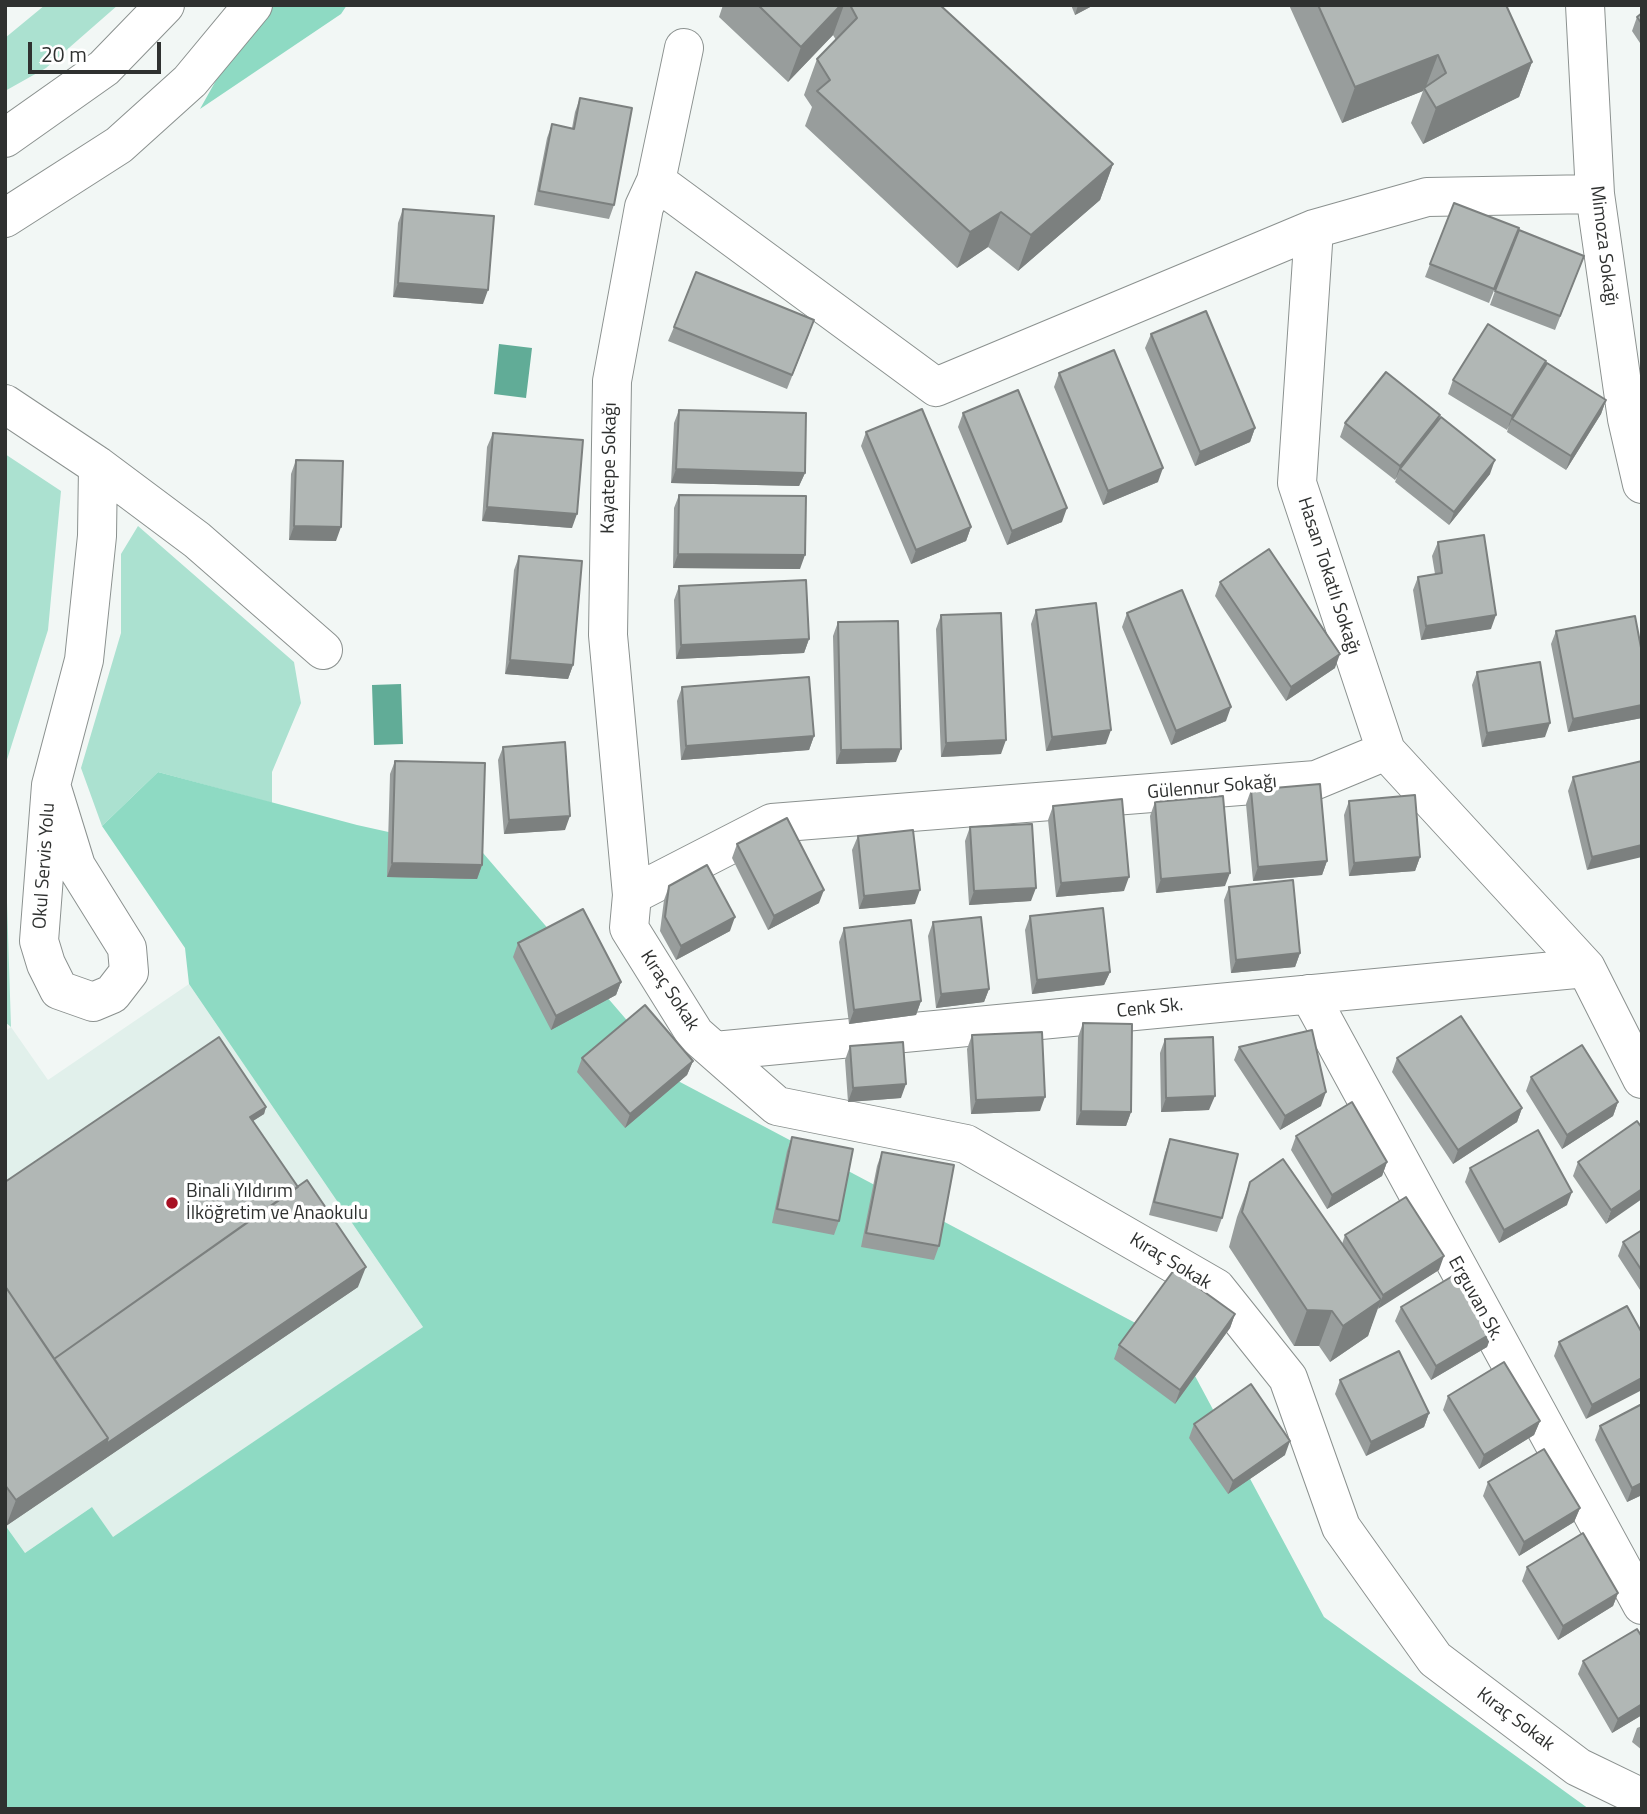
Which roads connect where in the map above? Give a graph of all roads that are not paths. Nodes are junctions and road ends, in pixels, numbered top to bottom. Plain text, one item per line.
1 (165, 5) edge
2 (253, 5) edge
3 (1585, 5) edge
4 (684, 48) dead end
5 (5, 138) edge
6 (656, 181) junction
7 (1595, 194) junction
8 (5, 218) edge
9 (1314, 229) junction
10 (5, 404) edge
11 (1634, 423) edge
12 (97, 466) junction
13 (1642, 484) edge
14 (323, 650) dead end
15 (1386, 751) junction
16 (51, 785) junction
17 (632, 895) junction
18 (1586, 968) junction
19 (1309, 994) junction
20 (715, 1051) junction
21 (1642, 1079) edge
22 (1642, 1605) edge
23 (1642, 1798) edge

1 - 5 main road
2 - 8 main road
3 - 7 main road, Mimoza Sokağı
4 - 6 main road, Kayatepe Sokağı
6 - 9 main road
6 - 17 main road, Kayatepe Sokağı
7 - 9 main road
7 - 11 main road, Mimoza Sokağı
9 - 15 main road, Hasan Tokatlı Sokağı
10 - 12 main road
11 - 13 main road, Mimoza Sokağı
12 - 14 main road
12 - 16 main road, Okul Servis Yolu
15 - 17 main road, Gülennur Sokağı
15 - 18 main road
16 - 16 main road, Okul Servis Yolu
17 - 20 main road, Kıraç Sokak
18 - 19 main road, Cenk Sk.
18 - 21 main road
19 - 20 main road, Cenk Sk.
19 - 22 main road, Erguvan Sk.
20 - 23 main road, Kıraç Sokak

